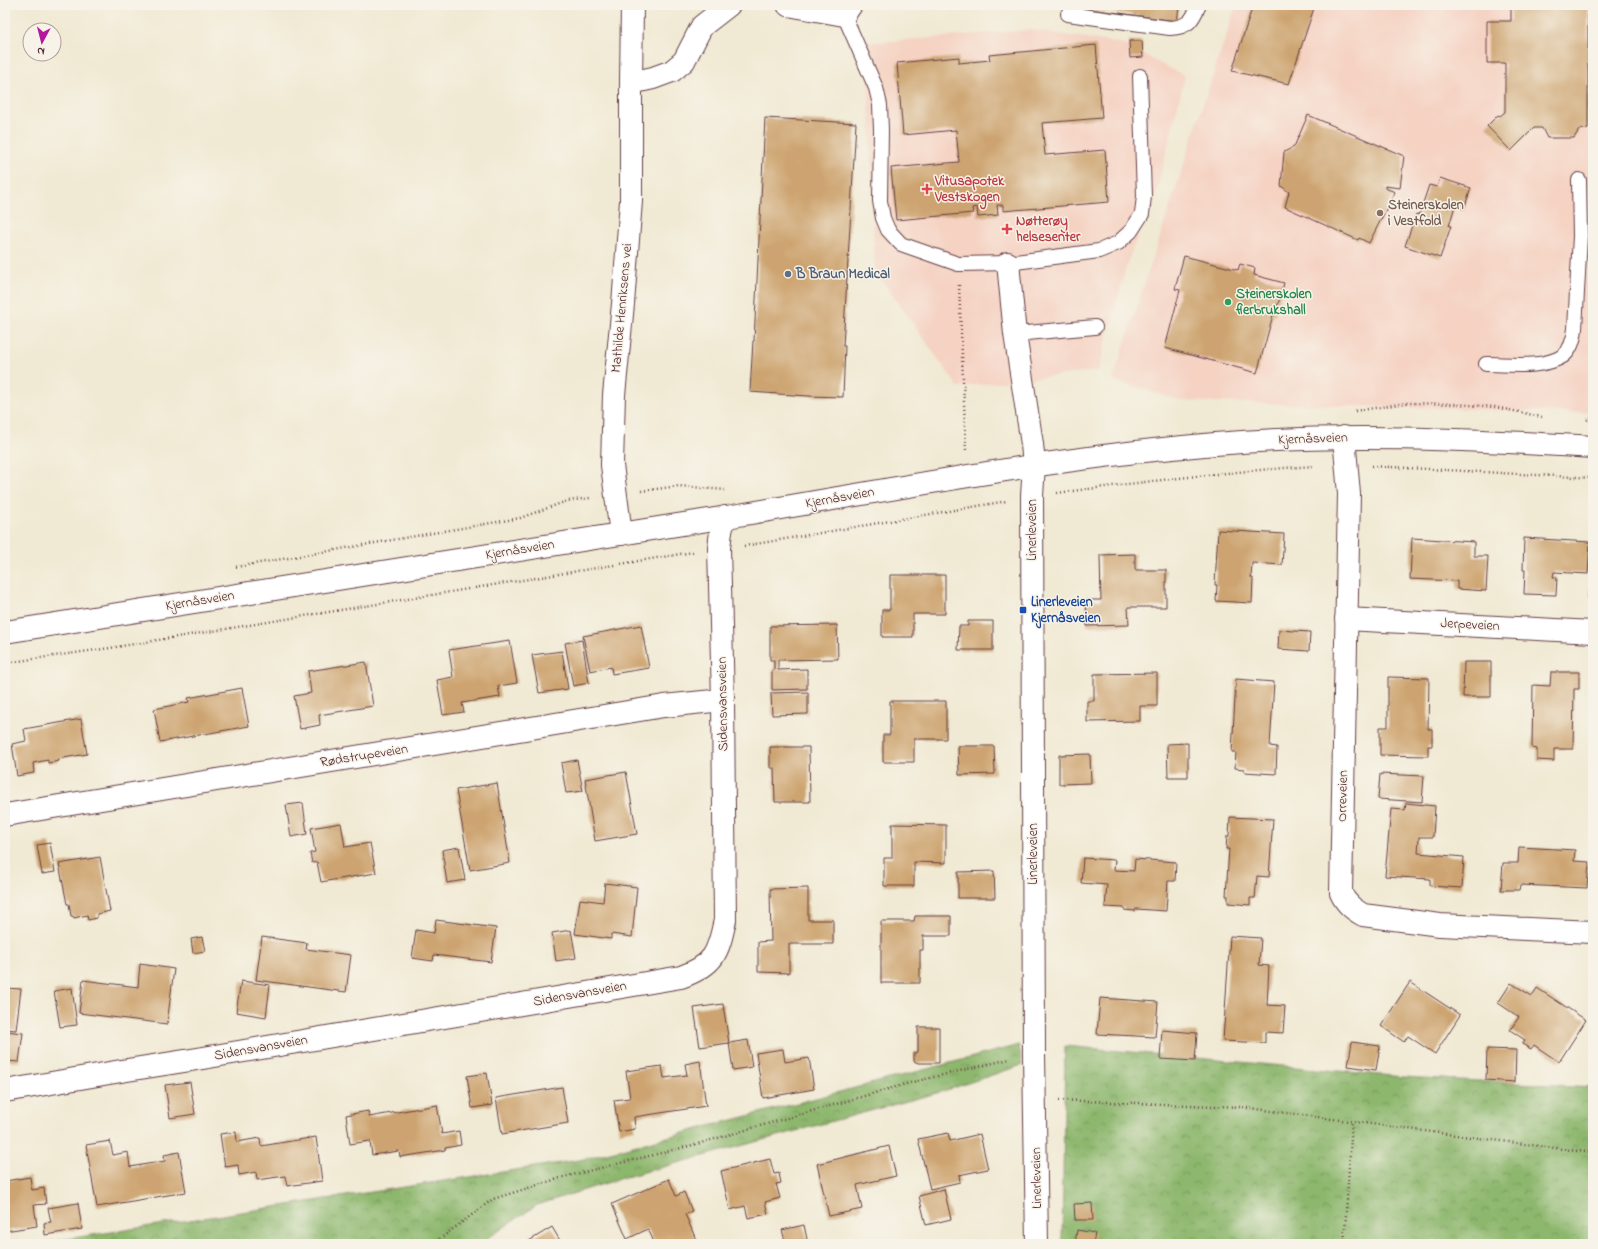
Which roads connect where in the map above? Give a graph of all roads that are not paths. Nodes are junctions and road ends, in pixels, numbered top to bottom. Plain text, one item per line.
1 (632, 5) edge
2 (729, 5) edge
3 (788, 5) edge
4 (1199, 5) edge
5 (848, 10) edge
6 (1068, 14) dead end
7 (1140, 76) dead end
8 (631, 82) junction
9 (1579, 180) dead end
10 (1586, 236) edge
11 (1008, 263) junction
12 (1095, 327) dead end
13 (1015, 334) junction
14 (1486, 364) dead end
15 (1344, 437) junction
16 (1593, 447) edge
17 (1034, 465) junction
18 (725, 517) junction
19 (621, 534) junction
20 (1346, 619) junction
21 (5, 632) edge
22 (1593, 632) edge
23 (723, 700) junction
24 (5, 815) edge
25 (1593, 932) edge
26 (5, 1092) edge
27 (1037, 1244) edge

1 - 8 street, Mathilde Henriksens vei
2 - 8 street
3 - 5 street
4 - 6 lane
5 - 11 lane
7 - 11 lane
8 - 19 street, Mathilde Henriksens vei
9 - 10 lane
10 - 14 lane
11 - 13 street
12 - 13 lane
13 - 17 street
15 - 16 street, Kjernåsveien
15 - 17 street, Kjernåsveien
15 - 20 street, Orreveien
17 - 18 street, Kjernåsveien
17 - 27 street, Linerleveien
18 - 19 street, Kjernåsveien
18 - 23 street, Sidensvansveien
19 - 21 street, Kjernåsveien
20 - 22 street, Jerpeveien
20 - 25 street, Orreveien
23 - 24 street, Rødstrupeveien
23 - 26 street, Sidensvansveien

